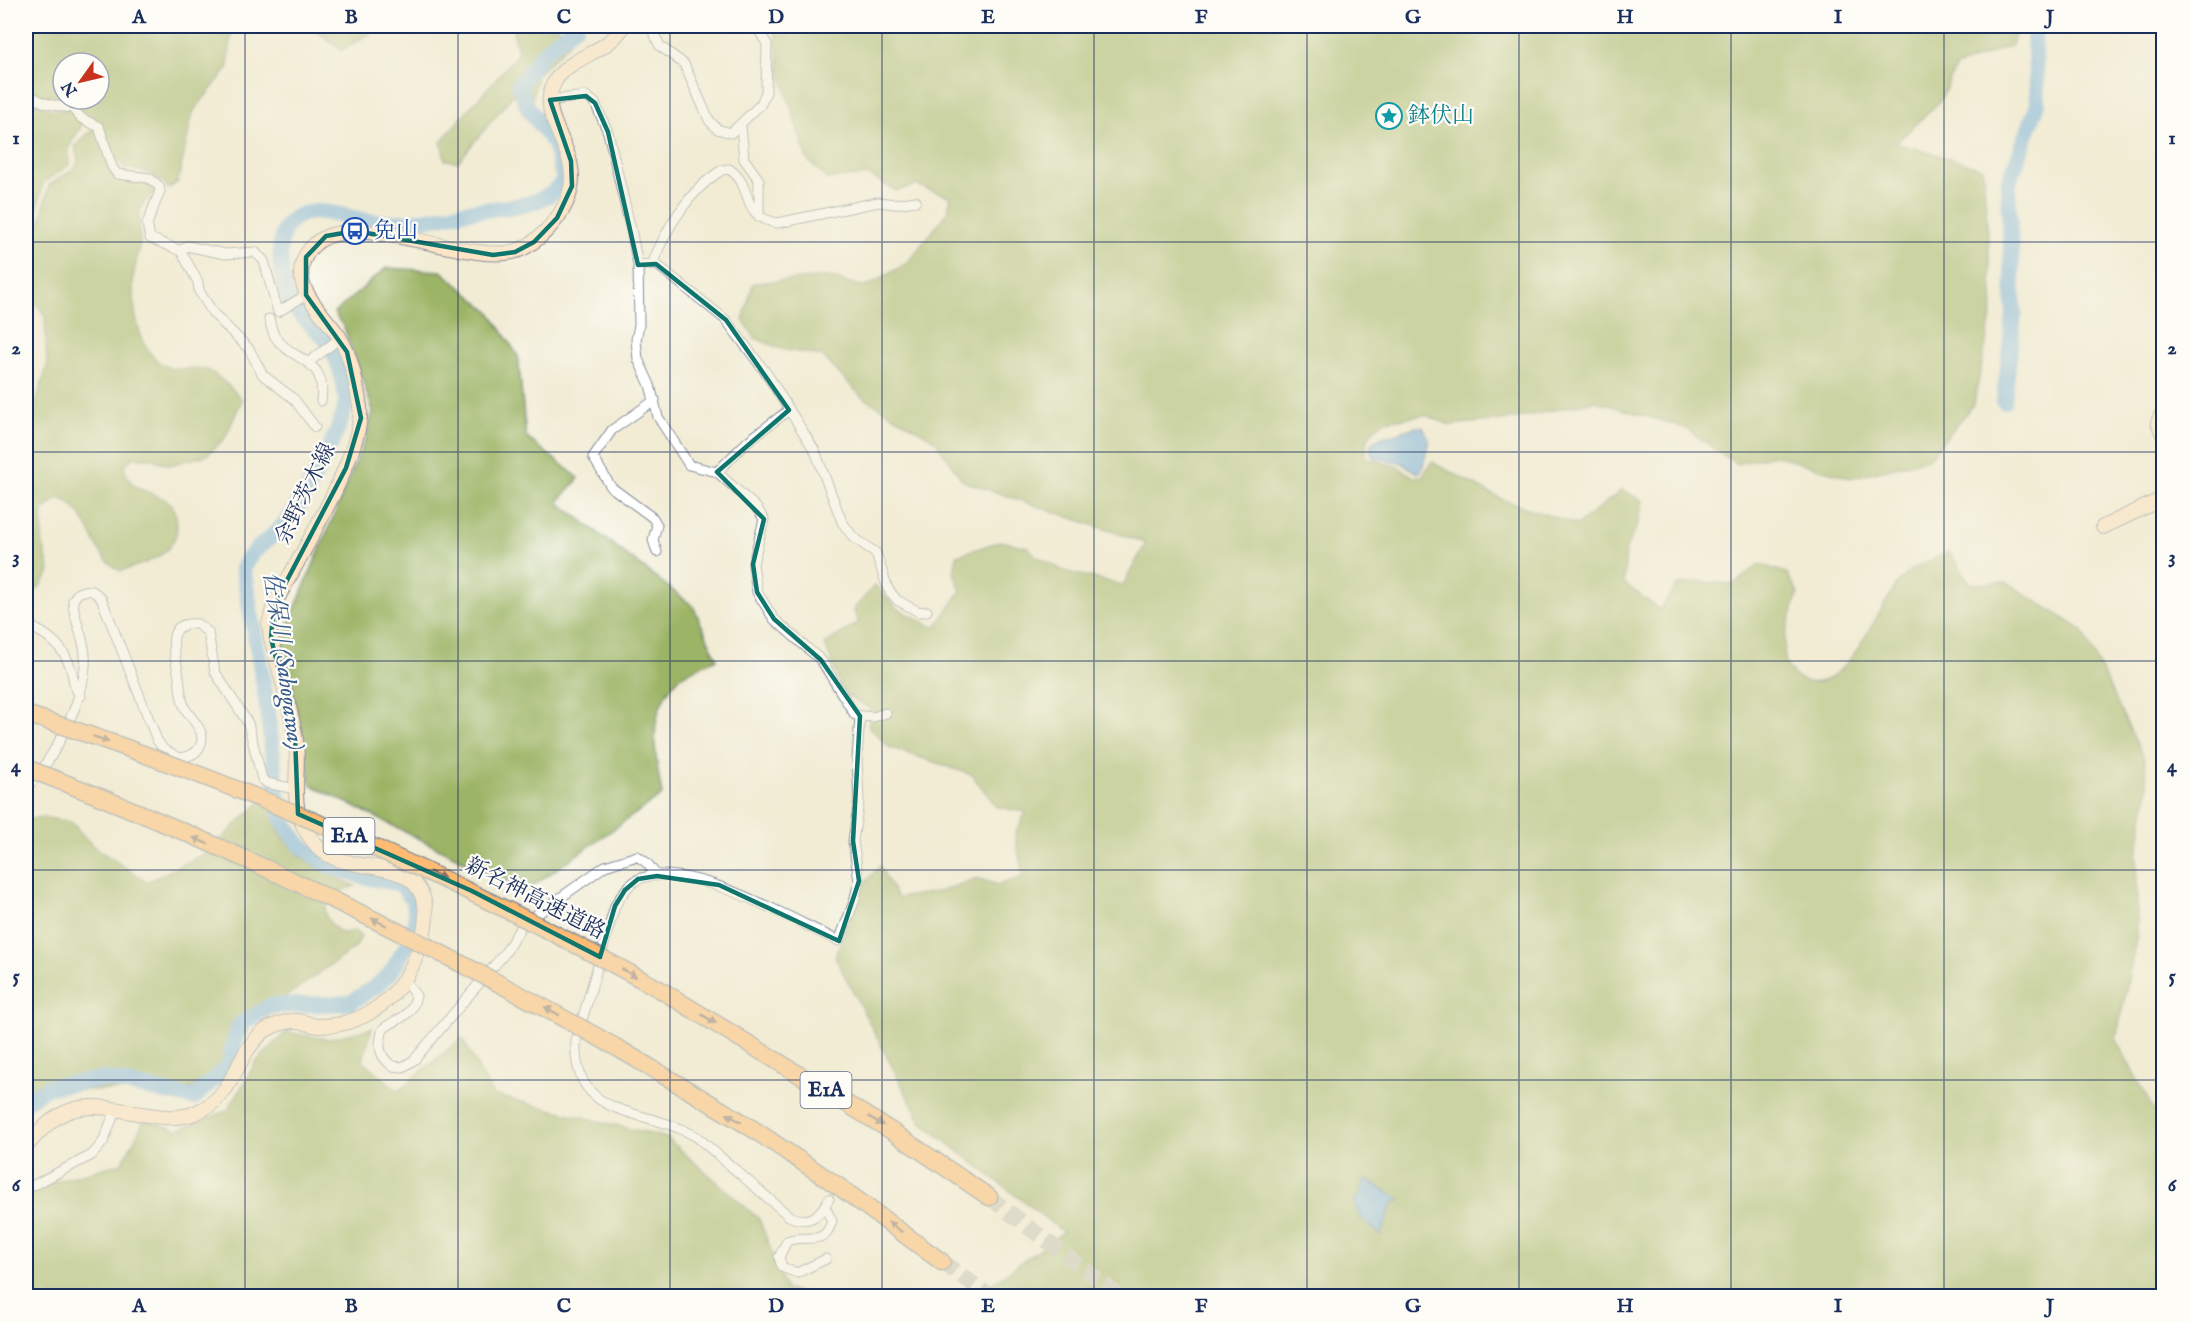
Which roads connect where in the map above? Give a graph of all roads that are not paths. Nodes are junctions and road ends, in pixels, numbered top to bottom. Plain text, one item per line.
1 (623, 26) edge
2 (650, 26) edge
3 (756, 26) edge
4 (26, 90) edge
5 (550, 100) junction
6 (741, 126) junction
7 (916, 201) dead end
8 (759, 217) junction
9 (181, 251) junction
10 (638, 264) junction
11 (652, 265) junction
12 (306, 296) junction
13 (278, 312) junction
14 (338, 339) junction
15 (309, 362) junction
16 (654, 399) junction
17 (321, 401) dead end
18 (2163, 409) edge
19 (789, 410) junction
20 (315, 427) dead end
21 (2163, 437) edge
22 (717, 472) junction
23 (2163, 498) edge
24 (2103, 527) dead end
25 (657, 552) dead end
26 (927, 611) dead end
27 (26, 625) edge
28 (81, 696) junction
29 (886, 713) dead end
30 (26, 714) edge
31 (860, 716) junction
32 (26, 768) edge
33 (26, 788) edge
34 (292, 789) junction
35 (657, 876) junction
36 (405, 980) junction
37 (116, 1108) junction
38 (26, 1147) edge
39 (26, 1189) edge
40 (989, 1197) tunnel mouth
41 (826, 1259) dead end
42 (942, 1262) tunnel mouth

1 - 5 main road
2 - 6 street
3 - 6 street
4 - 9 street
5 - 10 street
5 - 12 main road
6 - 8 street
7 - 8 street
8 - 11 street
9 - 13 street
9 - 20 street
10 - 11 street
10 - 16 street
11 - 19 street
12 - 13 street
12 - 14 main road, 余野茨木線
13 - 15 street
14 - 15 street
14 - 34 main road, 余野茨木線
15 - 17 street
16 - 22 street
16 - 25 street
18 - 21 main road
19 - 22 street
19 - 26 street
22 - 31 street
23 - 24 main road
27 - 28 street
28 - 33 street
28 - 34 street
29 - 31 street
30 -> 40 highway, 新名神高速道路 / E1A, bridge
31 - 35 street
42 -> 32 highway, bridge
34 - 36 main road, 余野茨木線
35 - 36 street
35 - 41 street
36 - 37 main road, 余野茨木線
37 - 38 main road, 余野茨木線
37 - 39 street

